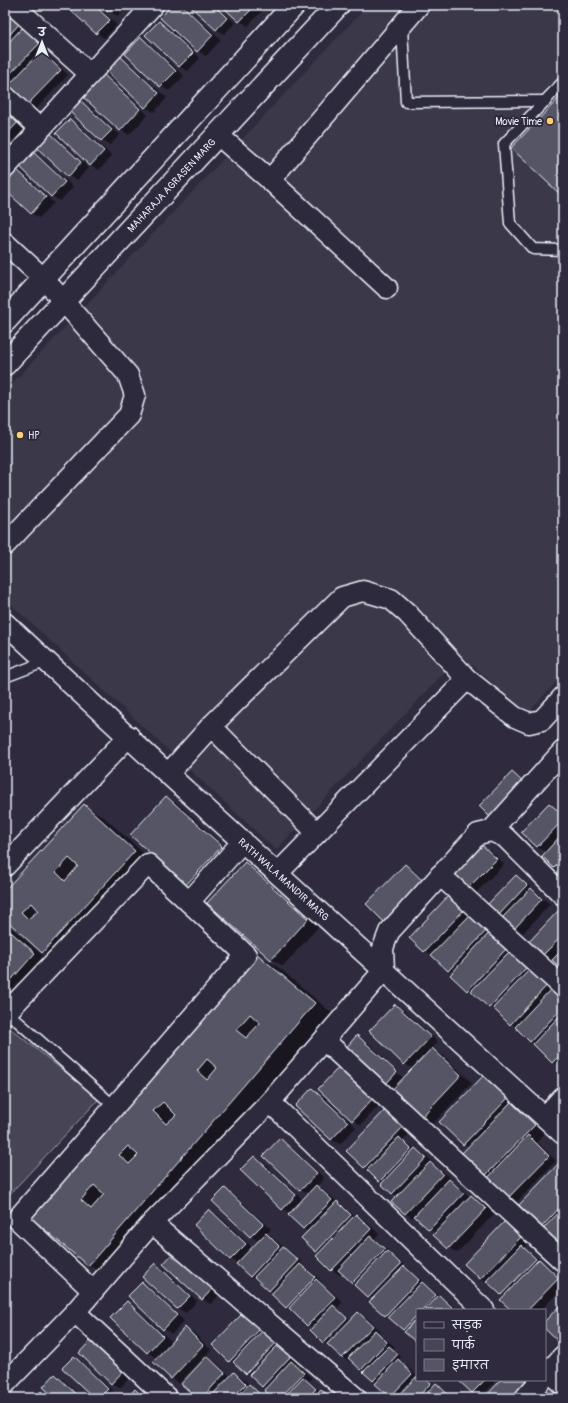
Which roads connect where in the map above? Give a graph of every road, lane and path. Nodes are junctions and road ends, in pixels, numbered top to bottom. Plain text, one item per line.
1 (153, 5) edge
2 (294, 5) edge
3 (338, 5) edge
4 (418, 5) edge
5 (19, 7) edge
6 (402, 25) junction
7 (90, 74) junction
8 (563, 82) edge
9 (5, 96) edge
10 (546, 101) junction
11 (40, 129) junction
12 (218, 135) junction
13 (5, 168) edge
14 (270, 180) junction
15 (5, 243) edge
16 (563, 250) edge
17 (44, 279) junction
18 (387, 288) dead end
19 (64, 301) junction
20 (5, 321) edge
21 (5, 364) edge
22 (5, 545) edge
23 (5, 623) edge
24 (47, 661) junction
25 (5, 676) edge
26 (467, 678) junction
27 (563, 696) edge
28 (211, 726) junction
29 (129, 736) junction
30 (563, 750) edge
31 (168, 774) junction
32 (491, 831) junction
33 (316, 833) junction
34 (243, 841) junction
35 (5, 866) edge
36 (278, 873) junction
37 (440, 875) junction
38 (563, 895) edge
39 (189, 902) junction
40 (384, 970) junction
41 (563, 987) edge
42 (6, 1013) edge
43 (324, 1040) junction
44 (563, 1097) edge
45 (270, 1102) junction
46 (114, 1106) junction
47 (544, 1117) junction
48 (563, 1134) edge
49 (152, 1223) junction
50 (563, 1261) edge
51 (93, 1291) junction
52 (483, 1309) edge
53 (75, 1312) junction
54 (563, 1356) edge
55 (549, 1376) edge
56 (544, 1381) edge
57 (5, 1384) edge
58 (167, 1398) edge
59 (356, 1398) edge
60 (525, 1398) edge

1 - 7 street
2 - 17 street
3 - 12 street, MAHARAJA AGRASEN MARG
4 - 6 street
5 - 7 street
6 - 10 lane
6 - 14 street
7 - 11 street
8 - 10 lane
9 - 11 street
10 - 16 lane
11 - 13 street
12 - 14 street
12 - 19 street, MAHARAJA AGRASEN MARG
14 - 18 street
15 - 17 street
17 - 19 street
17 - 20 street
19 - 21 street, MAHARAJA AGRASEN MARG
19 - 22 street
23 - 24 street, RATH WALA MANDIR MARG
24 - 25 lane
24 - 29 street, RATH WALA MANDIR MARG
26 - 27 street
26 - 28 street
26 - 33 street
28 - 31 street
28 - 33 street
29 - 31 street, RATH WALA MANDIR MARG
29 - 35 street
30 - 32 street
31 - 34 street, RATH WALA MANDIR MARG
32 - 37 street
32 - 38 street
33 - 36 street
34 - 36 street, RATH WALA MANDIR MARG
34 - 39 street
36 - 40 street, RATH WALA MANDIR MARG
37 - 40 street
37 - 41 street
39 - 42 street
39 - 46 street
40 - 43 street
40 - 47 street, RATH WALA MANDIR MARG
42 - 46 lane
43 - 45 street
43 - 50 street
44 - 47 street
45 - 49 street
45 - 52 street
46 - 51 street
47 - 48 street, RATH WALA MANDIR MARG
49 - 51 street
49 - 59 street
51 - 53 street
53 - 57 street
53 - 58 street
54 - 55 street
56 - 60 street

